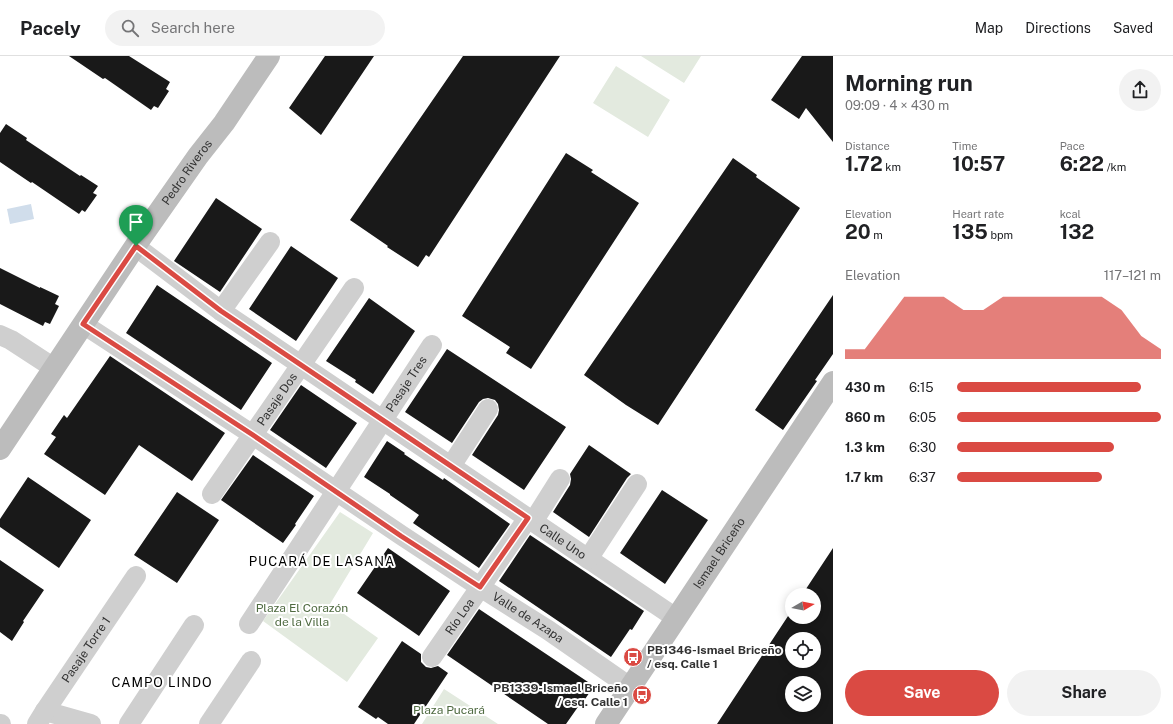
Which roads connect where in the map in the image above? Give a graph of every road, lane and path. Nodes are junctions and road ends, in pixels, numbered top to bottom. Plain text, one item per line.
1 (269, 56) edge
2 (270, 242) dead end
3 (136, 246) junction
4 (354, 288) dead end
5 (221, 311) junction
6 (83, 324) junction
7 (0, 335) edge
8 (432, 345) dead end
9 (300, 364) junction
10 (54, 368) junction
11 (833, 382) edge
12 (488, 410) dead end
13 (383, 420) junction
14 (253, 435) junction
15 (0, 449) edge
16 (450, 466) junction
17 (560, 479) dead end
18 (637, 484) dead end
19 (336, 492) junction
20 (212, 494) dead end
21 (530, 520) junction
22 (588, 559) junction
23 (136, 576) dead end
24 (480, 587) junction
25 (676, 618) junction
26 (249, 624) dead end
27 (194, 625) dead end
28 (432, 656) dead end
29 (251, 661) dead end
30 (630, 687) junction
31 (41, 717) edge
32 (91, 724) edge
33 (130, 724) edge
34 (209, 724) edge
35 (606, 724) edge

1 - 3 street, Pedro Riveros
2 - 5 street
3 - 5 street, Calle Uno
3 - 6 street, Pedro Riveros
4 - 9 street, Pasaje Dos
5 - 9 street, Calle Uno
6 - 10 street, Pedro Riveros
6 - 14 street, Valle de Azapa
7 - 10 street
8 - 13 street, Pasaje Tres
9 - 13 street, Calle Uno
9 - 14 street, Pasaje Dos
10 - 15 street, Pedro Riveros
11 - 25 street, Ismael Briceño
12 - 16 street
13 - 16 street, Calle Uno
13 - 19 street, Pasaje Tres
14 - 19 street, Valle de Azapa
14 - 20 street, Pasaje Dos
16 - 21 street, Calle Uno
17 - 21 street, Río Loa
18 - 22 street
19 - 24 street, Valle de Azapa
19 - 26 street, Pasaje Tres
21 - 22 street, Calle Uno
21 - 24 street, Río Loa
22 - 25 street, Calle Uno
23 - 31 street, Pasaje Torre 1
24 - 28 street, Río Loa
24 - 30 street, Valle de Azapa
25 - 30 street, Ismael Briceño
27 - 33 street
29 - 34 street
30 - 35 street, Ismael Briceño
31 - 32 street

